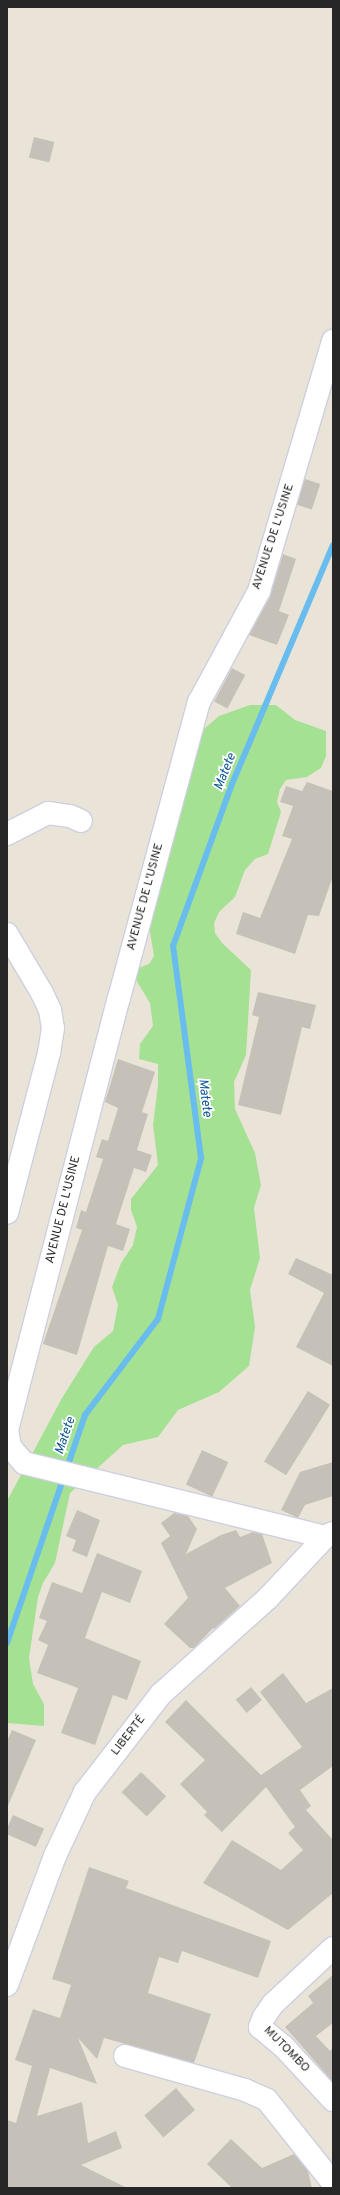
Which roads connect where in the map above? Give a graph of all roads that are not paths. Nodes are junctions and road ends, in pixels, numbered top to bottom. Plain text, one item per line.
1 (333, 341) edge
2 (81, 821) dead end
3 (7, 834) edge
4 (7, 934) edge
5 (7, 1213) edge
6 (24, 1463) joint
7 (329, 1535) edge
8 (333, 1948) edge
9 (7, 1985) edge
10 (125, 2056) dead end
11 (333, 2100) edge
12 (333, 2183) edge

1 - 6 street, AVENUE DE L'USINE
2 - 3 street
4 - 5 street
6 - 7 street, LIBERTÉ
7 - 9 street, LIBERTÉ
8 - 11 street, MUTOMBO
10 - 12 street

